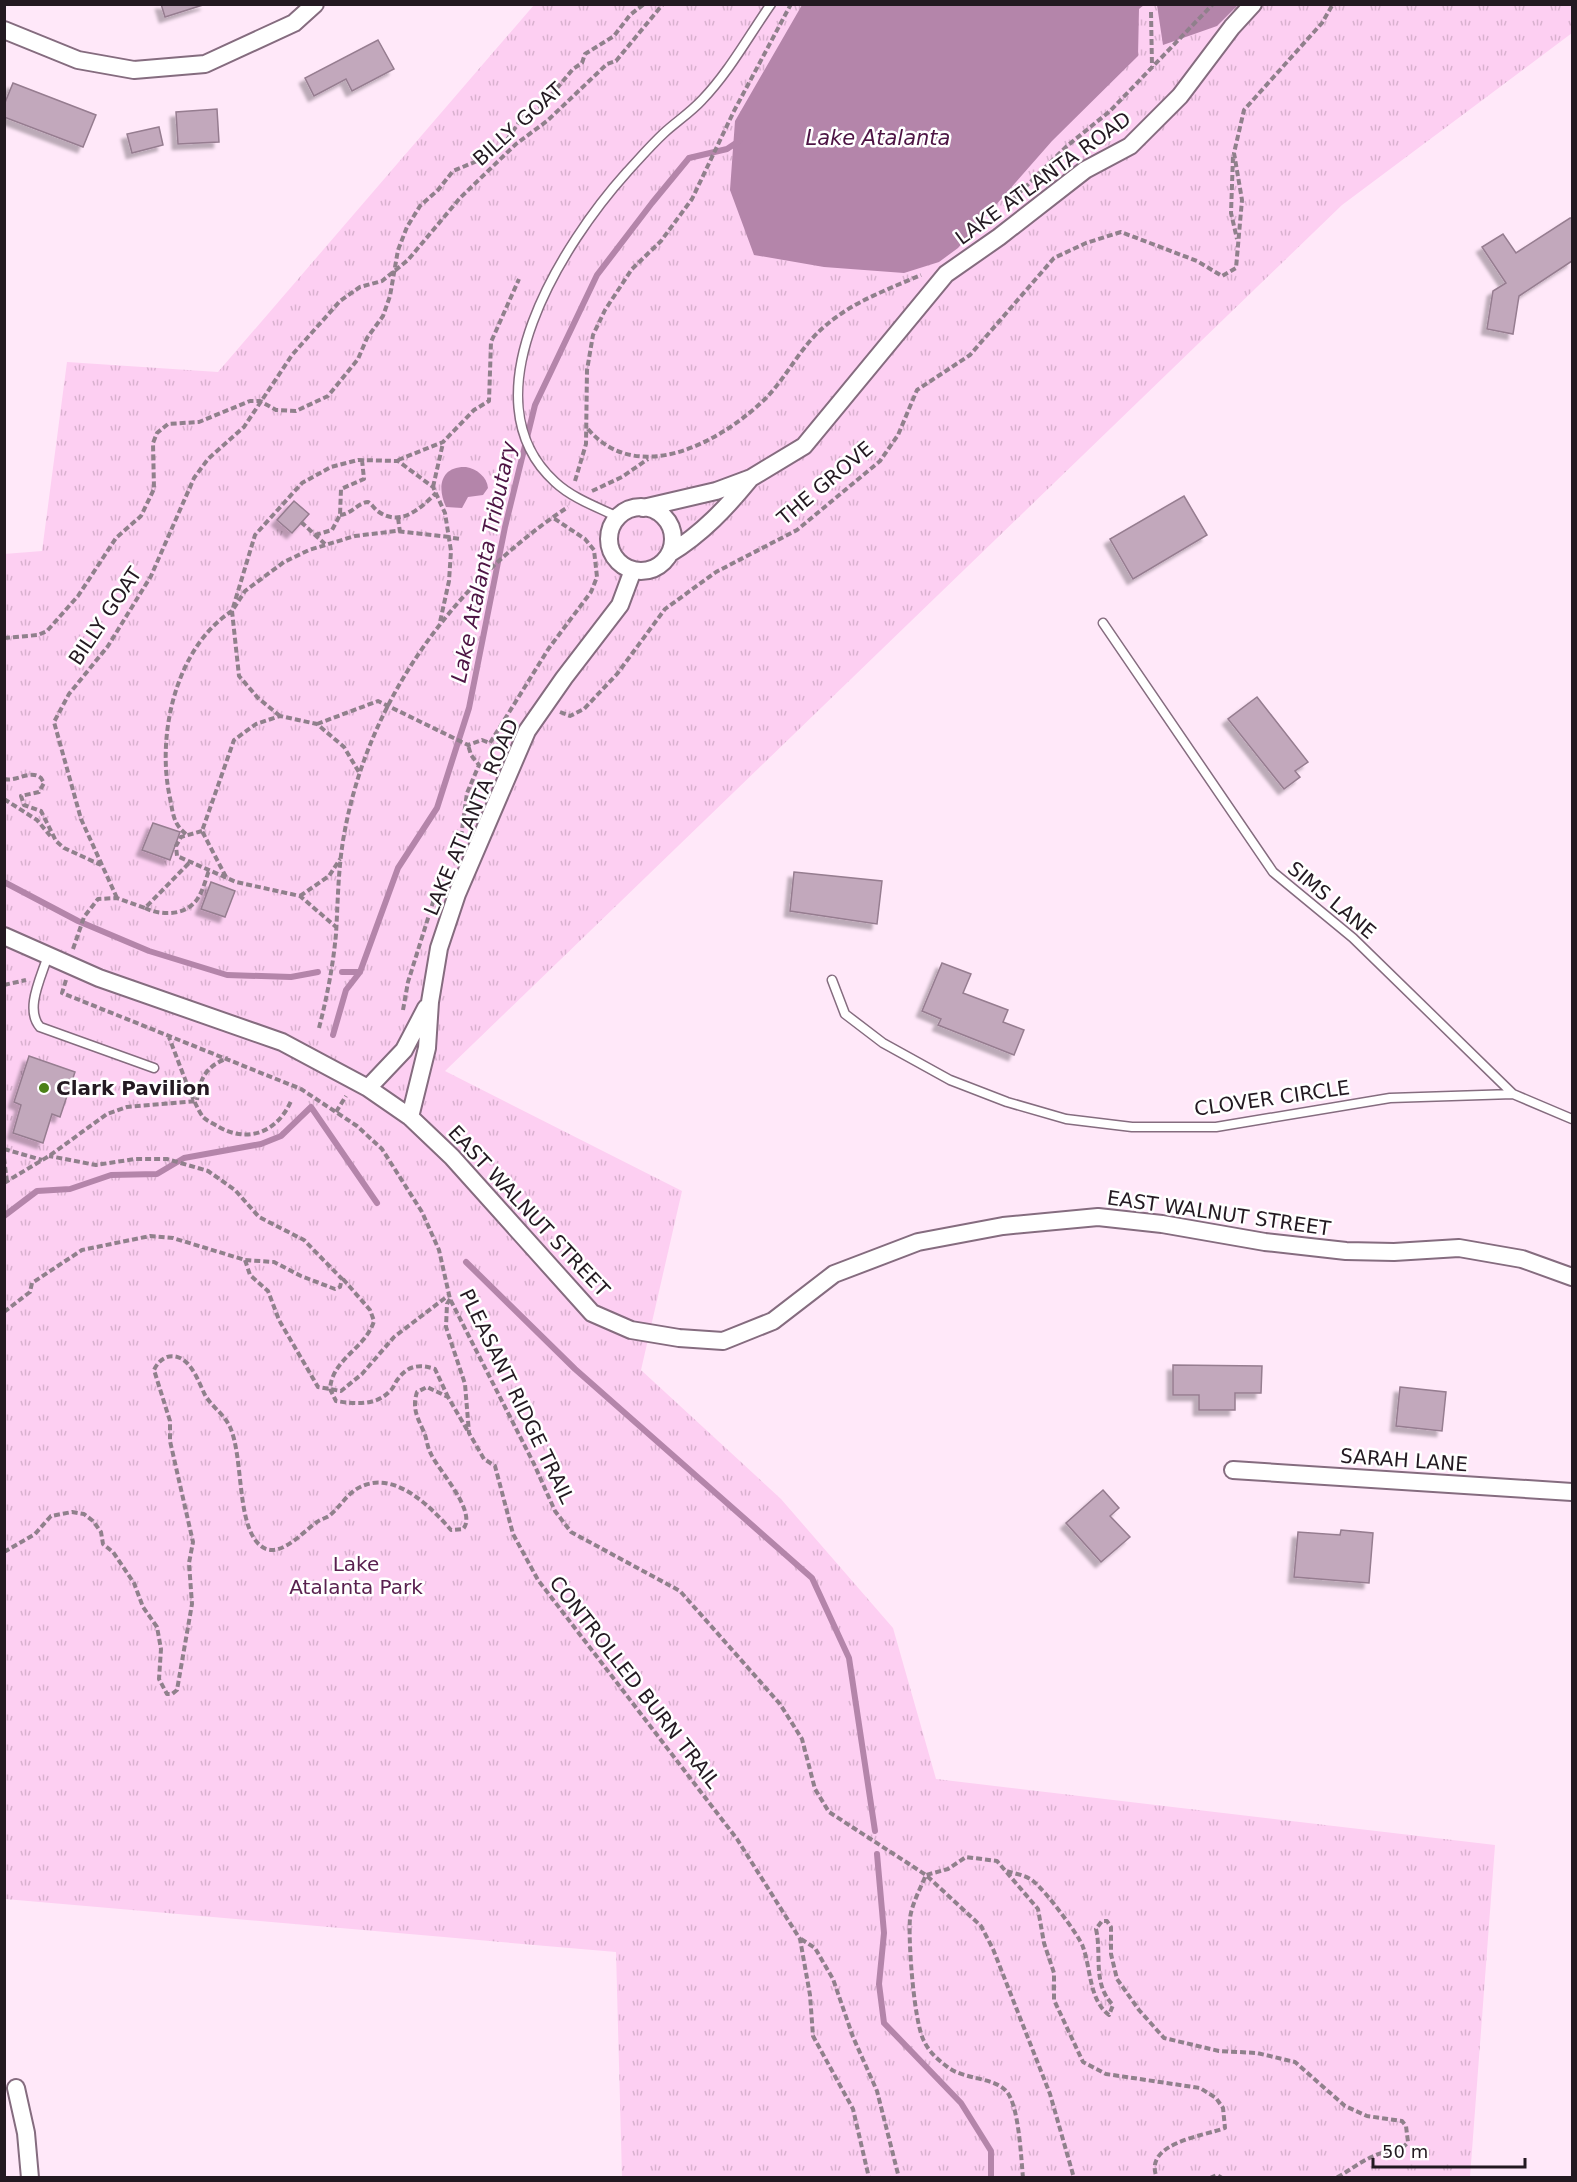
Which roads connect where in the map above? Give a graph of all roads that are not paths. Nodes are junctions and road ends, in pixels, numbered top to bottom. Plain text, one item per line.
1 (315, 4) edge
2 (771, 4) edge
3 (1253, 4) edge
4 (4, 30) edge
5 (751, 478) junction
6 (643, 508) junction
7 (618, 517) junction
8 (669, 554) junction
9 (633, 570) junction
10 (1103, 623) dead end
11 (4, 936) edge
12 (48, 955) junction
13 (832, 980) dead end
14 (430, 1002) junction
15 (154, 1068) dead end
16 (368, 1088) junction
17 (1513, 1094) junction
18 (410, 1117) junction
19 (1572, 1119) edge
20 (1572, 1278) edge
21 (1233, 1470) dead end
22 (1572, 1492) edge
23 (16, 2088) dead end
24 (30, 2178) edge

1 - 4 street
2 - 7 lane
3 - 5 street, LAKE ATLANTA ROAD
5 - 6 street, LAKE ATLANTA ROAD
5 - 8 street, LAKE ATLANTA ROAD
6 - 7 street
6 - 8 street
7 - 9 street
8 - 9 street
9 - 14 street, LAKE ATLANTA ROAD
10 - 17 lane, SIMS LANE
11 - 12 street, EAST WALNUT STREET
12 - 15 lane
12 - 16 street, EAST WALNUT STREET
13 - 17 lane, CLOVER CIRCLE
14 - 16 street, LAKE ATLANTA ROAD
14 - 18 street, LAKE ATLANTA ROAD
16 - 18 street, EAST WALNUT STREET
17 - 19 lane, SIMS LANE
18 - 20 street, EAST WALNUT STREET
21 - 22 street, SARAH LANE
23 - 24 street

